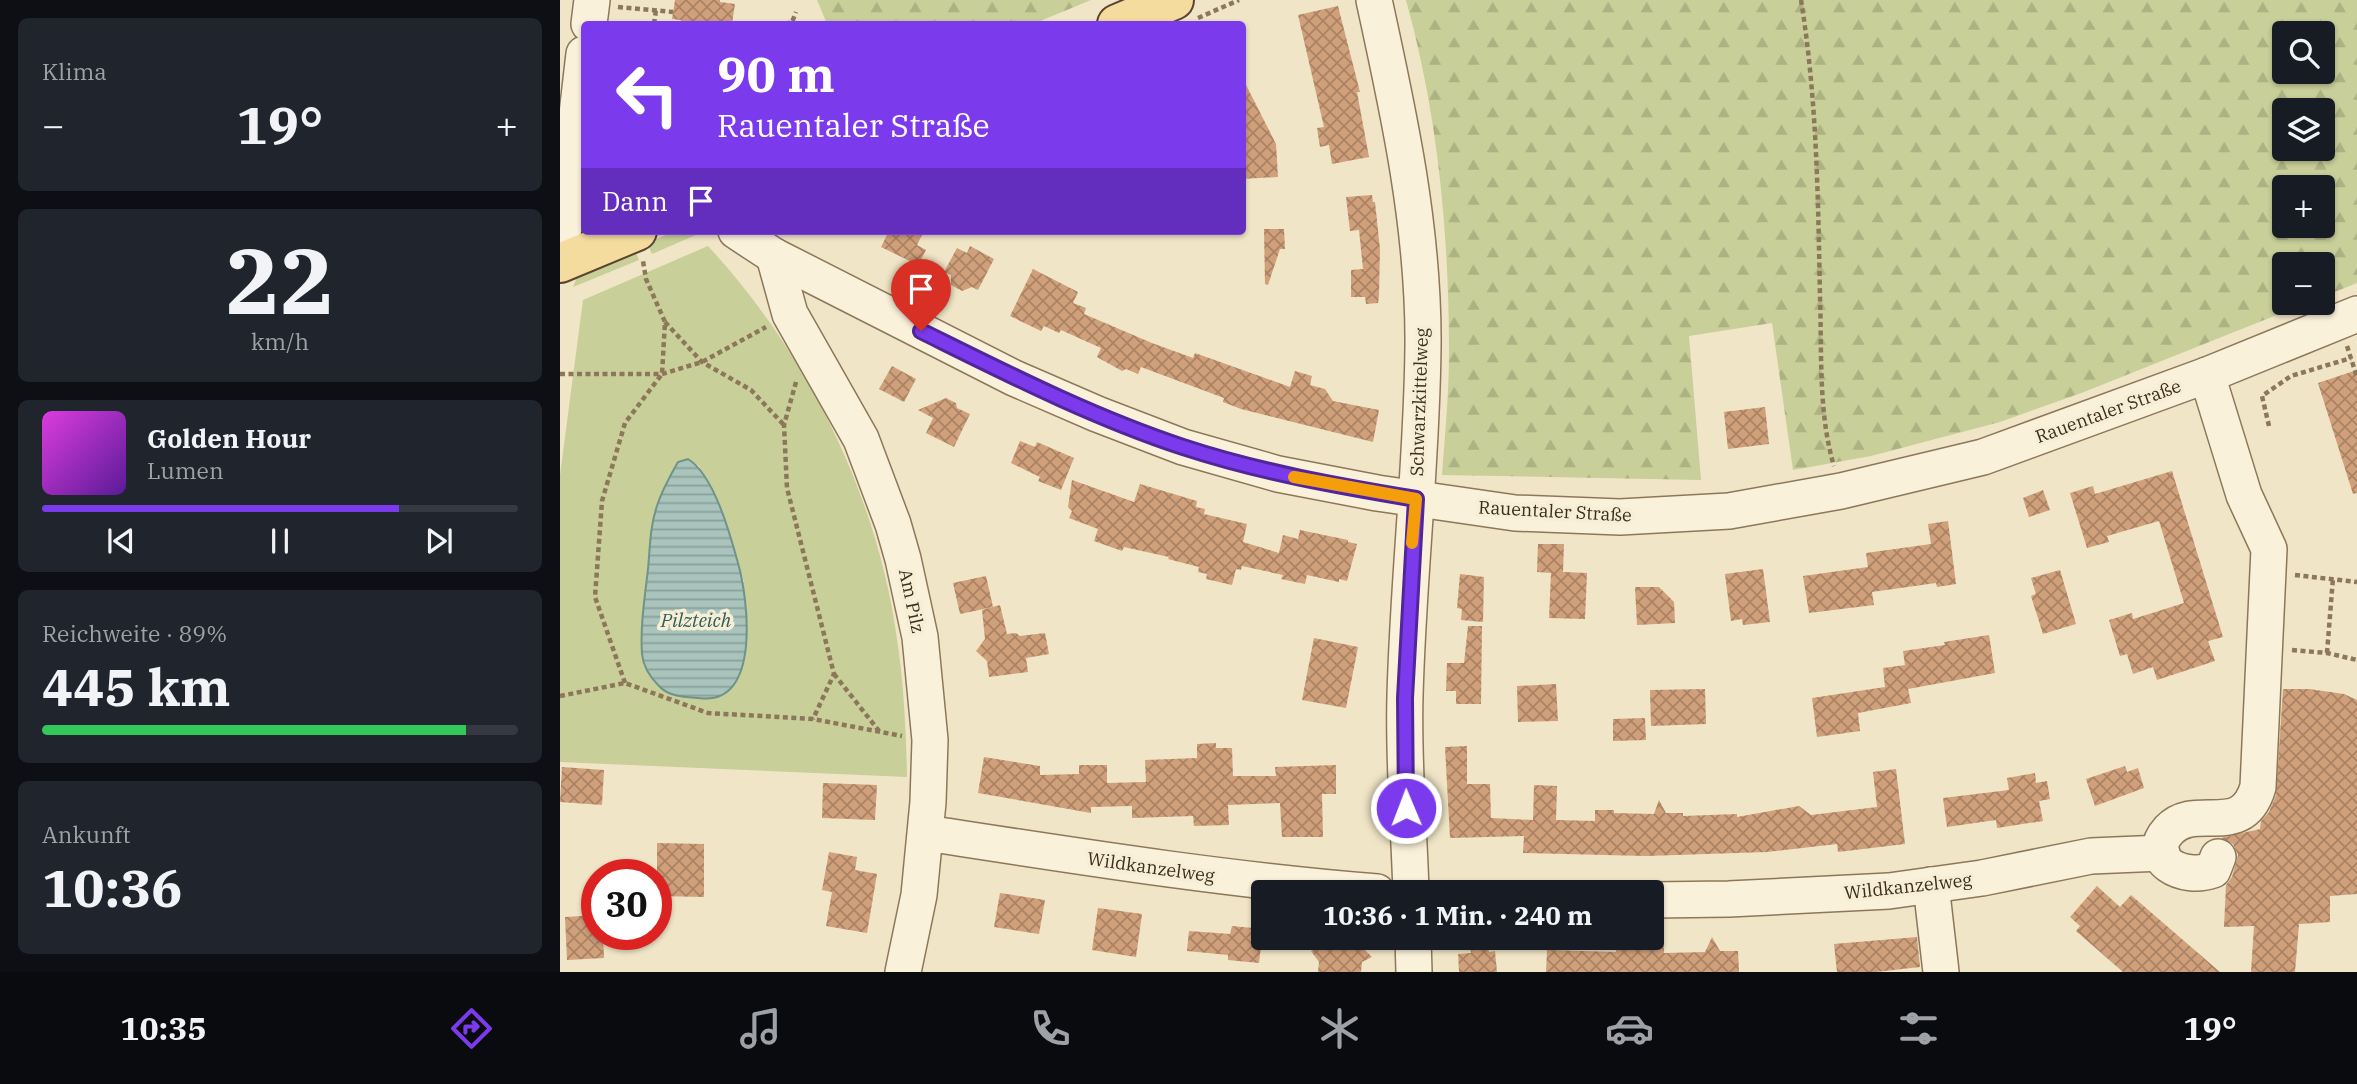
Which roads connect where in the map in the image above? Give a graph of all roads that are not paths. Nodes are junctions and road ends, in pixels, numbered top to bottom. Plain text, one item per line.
1 (1374, 0) edge
2 (607, 4) edge
3 (1185, 10) edge
4 (592, 21) edge
5 (1132, 21) edge
6 (581, 76) edge
7 (573, 136) edge
8 (742, 235) edge
9 (640, 246) edge
10 (774, 256) junction
11 (560, 262) edge
12 (2357, 314) edge
13 (2207, 375) junction
14 (1416, 499) junction
15 (926, 834) junction
16 (2219, 836) junction
17 (2162, 853) junction
18 (1251, 880) edge
19 (1410, 880) edge
20 (1931, 885) junction
21 (1664, 900) edge
22 (1413, 950) edge
23 (903, 972) edge
24 (1414, 972) edge
25 (1941, 972) edge

1 - 14 street, Schwarzkittelweg
2 - 4 street
3 - 5 main road
6 - 7 street
7 - 11 street
8 - 10 street, Rauentaler Straße
9 - 11 main road
10 - 14 street, Rauentaler Straße
10 - 15 street, Am Pilz
12 - 13 street, Rauentaler Straße
13 - 14 street, Rauentaler Straße
13 - 16 street
14 - 19 street, Schwarzkittelweg
15 - 18 street, Wildkanzelweg
15 - 23 street, Am Pilz
16 - 17 street
16 - 17 street
17 - 20 street, Wildkanzelweg
20 - 21 street, Wildkanzelweg
20 - 25 street
22 - 24 street

